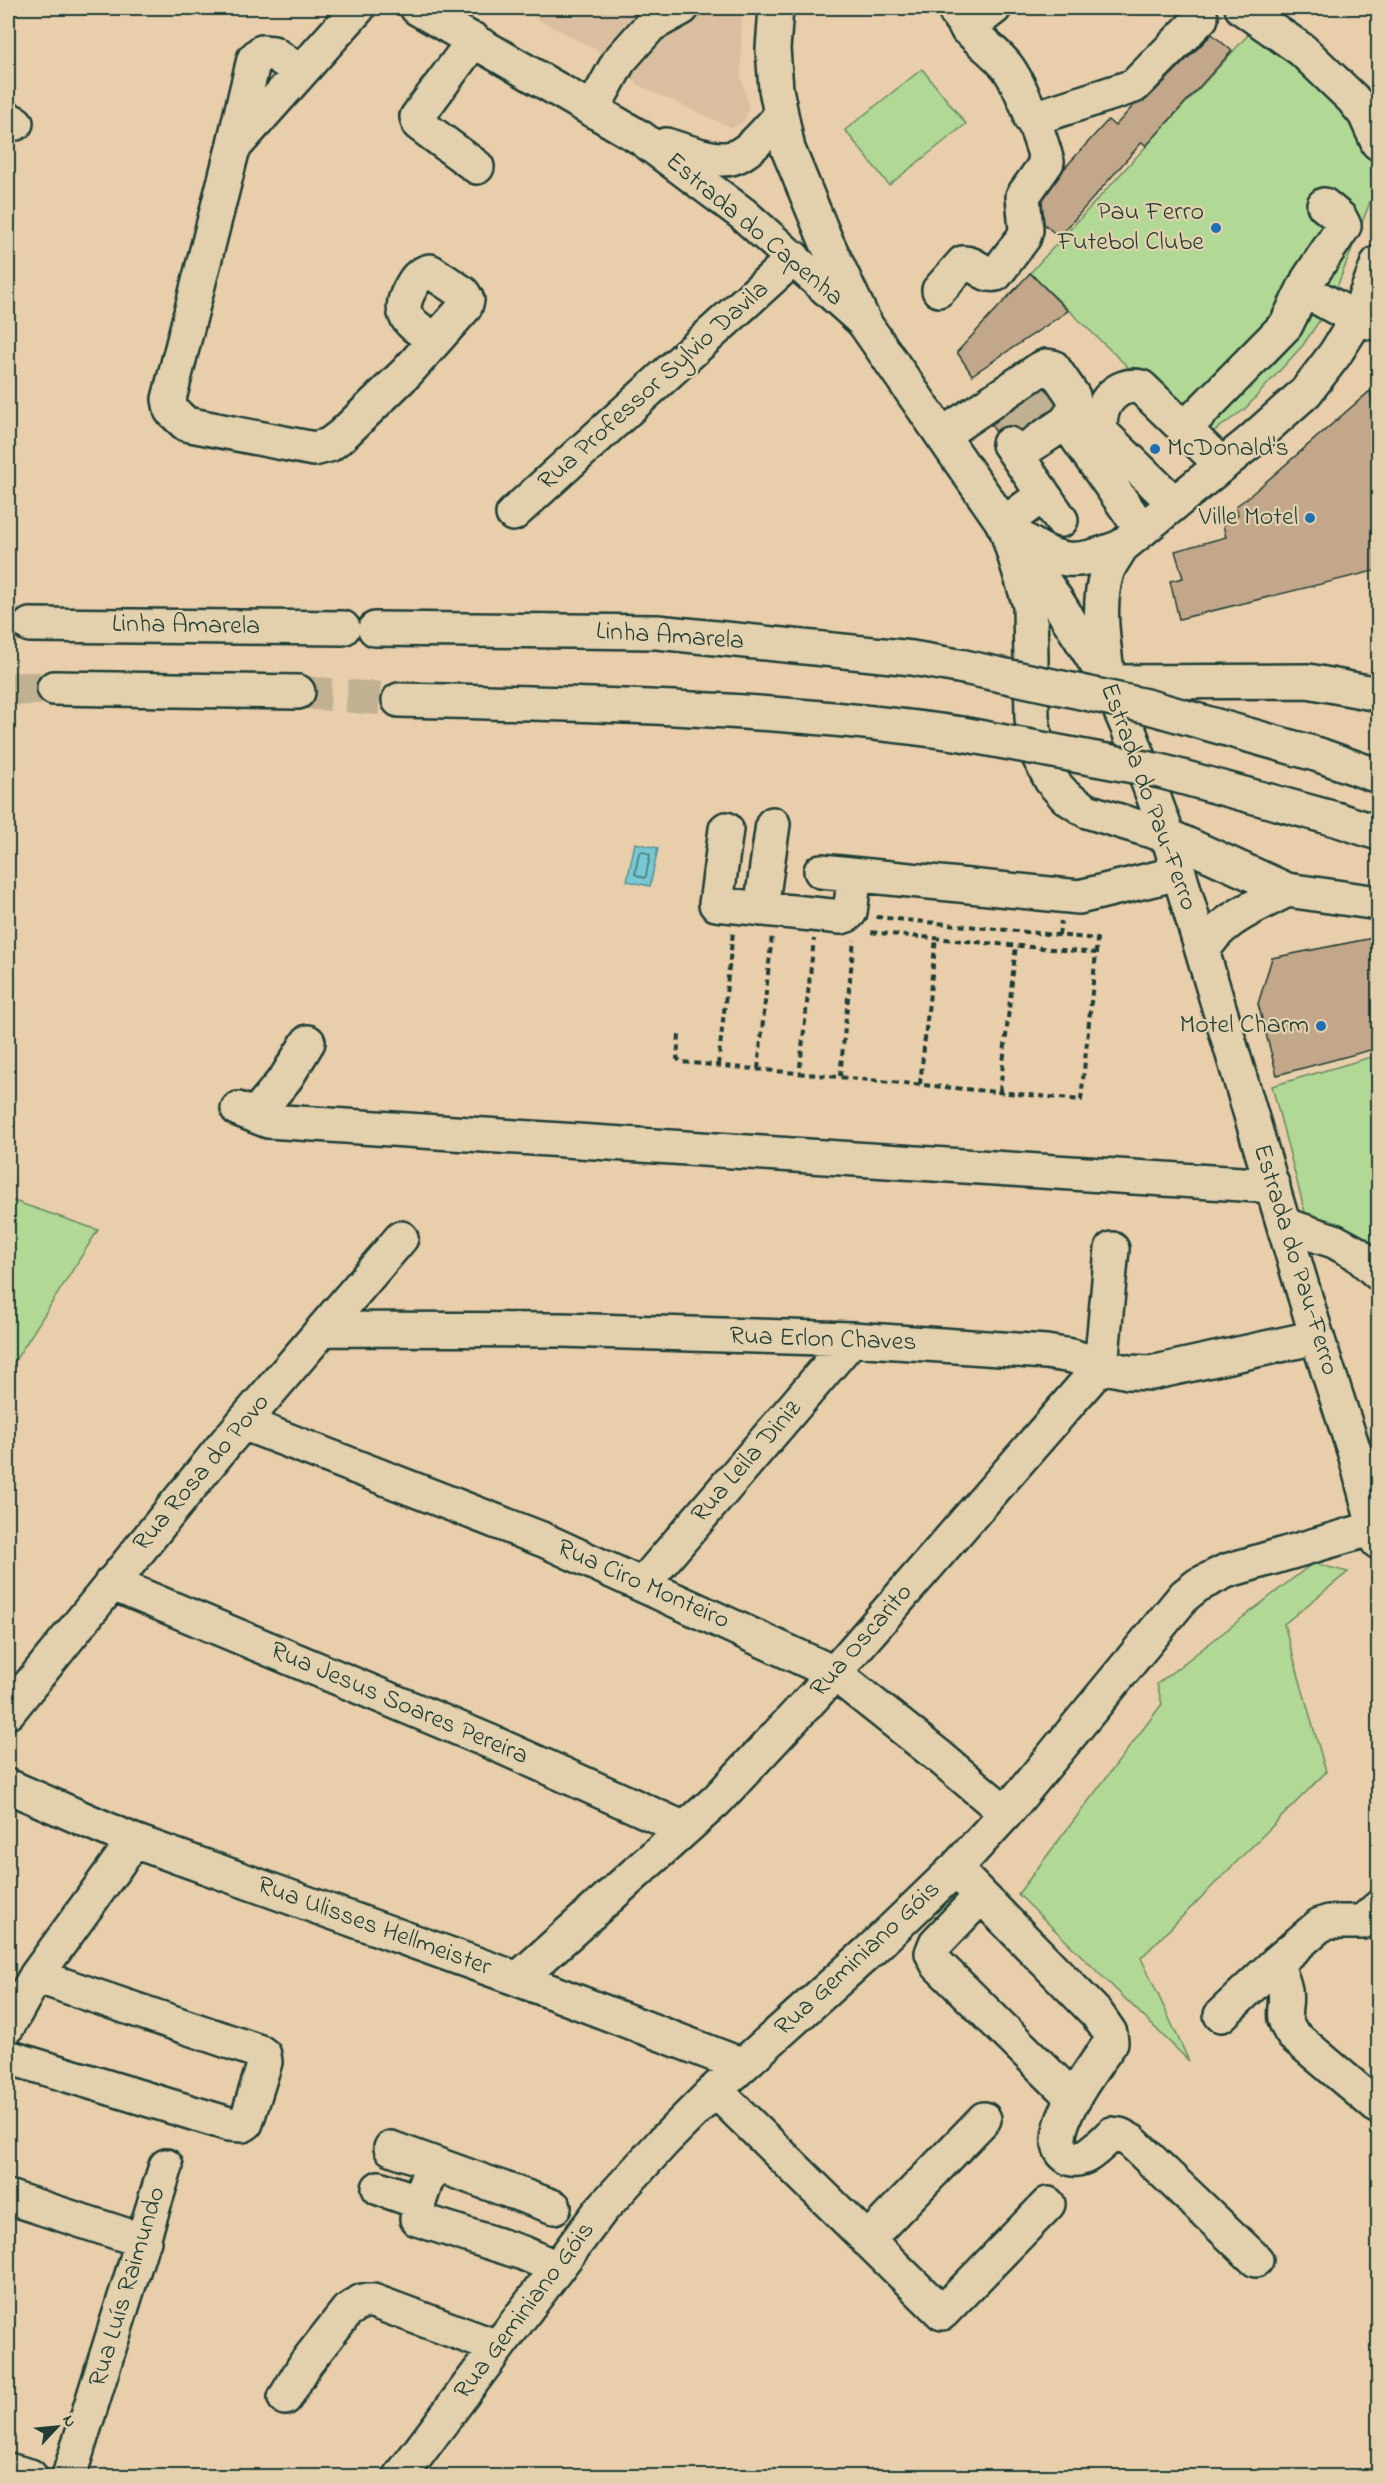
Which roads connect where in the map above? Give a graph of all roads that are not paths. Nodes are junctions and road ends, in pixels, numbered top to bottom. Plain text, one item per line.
1 (358, 8) edge
2 (417, 8) edge
3 (682, 8) edge
4 (776, 8) edge
5 (994, 8) edge
6 (1242, 8) edge
7 (960, 18) edge
8 (1201, 18) dead end
9 (474, 40) junction
10 (1372, 109) edge
11 (592, 110) junction
12 (780, 116) junction
13 (1031, 118) junction
14 (641, 138) junction
15 (1378, 143) edge
16 (477, 167) dead end
17 (1324, 204) dead end
18 (794, 258) junction
19 (1378, 263) edge
20 (939, 290) dead end
21 (1304, 290) junction
22 (1368, 322) edge
23 (866, 324) junction
24 (435, 340) dead end
25 (1023, 419) junction
26 (1194, 420) dead end
27 (942, 435) junction
28 (1222, 465) junction
29 (1174, 503) junction
30 (513, 514) dead end
31 (1005, 526) junction
32 (1132, 538) junction
33 (30, 625) tunnel mouth
34 (343, 628) dead end
35 (375, 629) dead end
36 (1108, 682) junction
37 (54, 688) tunnel mouth
38 (298, 692) tunnel mouth
39 (1378, 694) edge
40 (399, 700) tunnel mouth
41 (1378, 776) edge
42 (773, 824) dead end
43 (726, 829) dead end
44 (1378, 833) edge
45 (1168, 836) junction
46 (821, 871) dead end
47 (1179, 873) junction
48 (855, 875) junction
49 (1287, 890) junction
50 (1378, 903) edge
51 (768, 910) junction
52 (1203, 952) junction
53 (308, 1042) dead end
54 (1273, 1186) junction
55 (1285, 1225) junction
56 (401, 1238) dead end
57 (1112, 1249) dead end
58 (1378, 1273) edge
59 (323, 1329) junction
60 (1317, 1337) junction
61 (852, 1339) junction
62 (1101, 1366) junction
63 (243, 1423) junction
64 (1376, 1535) edge
65 (111, 1583) junction
66 (642, 1584) junction
67 (834, 1673) junction
68 (8, 1712) edge
69 (8, 1786) edge
70 (1006, 1813) junction
71 (685, 1829) junction
72 (134, 1841) junction
73 (955, 1869) junction
74 (981, 1896) junction
75 (1378, 1908) edge
76 (1276, 1963) junction
77 (36, 1976) junction
78 (518, 1979) junction
79 (1221, 2015) dead end
80 (8, 2026) edge
81 (8, 2057) edge
82 (742, 2065) junction
83 (715, 2090) junction
84 (1074, 2099) junction
85 (1378, 2107) edge
86 (984, 2119) dead end
87 (391, 2148) dead end
88 (432, 2164) junction
89 (166, 2166) dead end
90 (379, 2188) dead end
91 (8, 2197) edge
92 (419, 2202) junction
93 (1048, 2204) dead end
94 (554, 2207) dead end
95 (867, 2240) junction
96 (144, 2241) junction
97 (1256, 2260) dead end
98 (557, 2268) junction
99 (496, 2347) junction
100 (285, 2398) dead end
101 (8, 2470) edge
102 (30, 2476) edge
103 (69, 2476) edge
104 (401, 2476) edge

1 - 24 main road
2 - 9 main road, Estrada do Capenha
3 - 11 main road
4 - 12 main road, Estrada do Pau-Ferro
5 - 7 main road
6 - 10 main road
7 - 13 main road
8 - 13 main road
9 - 11 main road, Estrada do Capenha
9 - 16 main road
10 - 15 main road
11 - 14 main road, Estrada do Capenha
12 - 14 main road, Estrada do Capenha
12 - 23 main road, Estrada do Pau-Ferro
13 - 20 main road
14 - 18 main road, Estrada do Capenha
17 - 21 main road
18 - 23 main road, Estrada do Capenha
18 - 30 main road, Rua Professor Sylvio Davila
19 - 22 main road
21 - 22 main road
21 - 26 main road
22 - 28 main road
23 - 27 main road, Estrada do Pau-Ferro
25 - 27 main road
25 - 31 main road
25 - 32 main road
27 - 31 main road, Estrada do Pau-Ferro
28 - 29 main road
28 - 29 main road
29 - 32 main road
31 - 32 main road
31 - 36 main road, Estrada do Pau-Ferro
31 - 45 main road
32 - 36 main road
33 - 34 main road, Linha Amarela
35 - 41 main road, Linha Amarela, bridge
36 - 39 main road
36 - 45 main road, Estrada do Pau-Ferro
37 - 38 main road
40 - 44 main road, bridge
42 - 51 main road
43 - 51 main road
45 - 47 main road, Estrada do Pau-Ferro
45 - 49 main road
46 - 48 main road
47 - 48 main road
47 - 52 main road, Estrada do Pau-Ferro
48 - 51 main road
49 - 50 main road
49 - 52 main road
52 - 54 main road, Estrada do Pau-Ferro
53 - 54 main road
54 - 55 main road, Estrada do Pau-Ferro
55 - 58 main road
55 - 60 main road, Estrada do Pau-Ferro
56 - 59 main road, Rua Rosa do Povo
57 - 62 main road
59 - 61 main road, Rua Erlon Chaves
59 - 63 main road, Rua Rosa do Povo
60 - 62 main road, Rua Erlon Chaves
60 - 64 main road, Estrada do Pau-Ferro
61 - 62 main road, Rua Erlon Chaves
61 - 66 main road, Rua Leila Diniz
62 - 67 main road, Rua Oscarito
63 - 65 main road, Rua Rosa do Povo
63 - 66 main road, Rua Ciro Monteiro
64 - 70 main road, Rua Geminiano Góis
65 - 68 main road, Rua Rosa do Povo
65 - 71 main road, Rua Jesus Soares Pereira
66 - 67 main road, Rua Ciro Monteiro
67 - 70 main road, Rua Ciro Monteiro
67 - 71 main road, Rua Oscarito
69 - 72 main road, Rua Ulisses Hellmeister
70 - 73 main road, Rua Geminiano Góis
71 - 78 main road, Rua Oscarito
72 - 77 main road
72 - 78 main road, Rua Ulisses Hellmeister
73 - 74 main road
73 - 82 main road, Rua Geminiano Góis
74 - 84 main road
74 - 84 main road
75 - 76 main road
76 - 79 main road
76 - 85 main road
77 - 80 main road
77 - 81 main road
78 - 82 main road, Rua Ulisses Hellmeister
82 - 83 main road, Rua Geminiano Góis
83 - 95 main road
83 - 98 main road, Rua Geminiano Góis
84 - 97 main road
86 - 95 main road
87 - 88 main road
88 - 92 main road
88 - 94 main road
89 - 96 main road, Rua Luís Raimundo
90 - 92 main road
91 - 96 main road
92 - 98 main road
93 - 95 main road
96 - 103 main road, Rua Luís Raimundo
98 - 99 main road, Rua Geminiano Góis
99 - 100 main road
99 - 104 main road, Rua Geminiano Góis
101 - 102 main road

